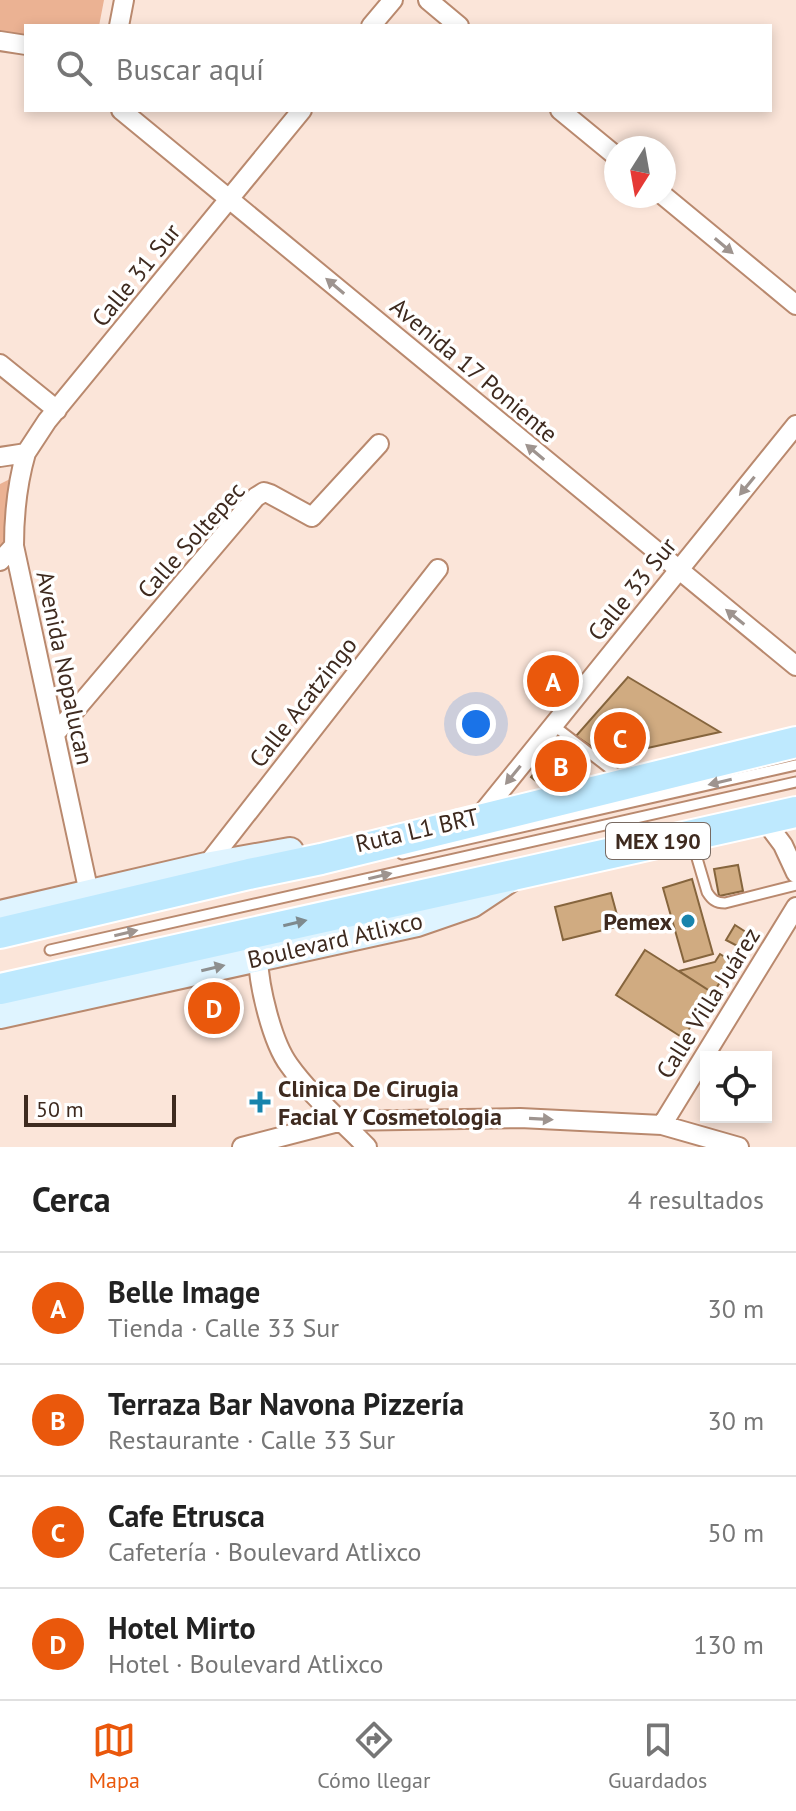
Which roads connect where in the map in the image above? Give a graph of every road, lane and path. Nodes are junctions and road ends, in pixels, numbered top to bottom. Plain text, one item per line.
1 (124, 0) edge
2 (393, 0) edge
3 (428, 0) edge
4 (119, 24) edge
5 (373, 24) edge
6 (457, 24) edge
7 (0, 41) edge
8 (24, 45) edge
9 (123, 112) edge
10 (300, 112) edge
11 (562, 112) edge
12 (604, 146) edge
13 (230, 199) junction
14 (676, 206) edge
15 (796, 305) edge
16 (0, 364) edge
17 (57, 410) junction
18 (796, 425) edge
19 (379, 444) dead end
20 (26, 453) junction
21 (0, 457) edge
22 (14, 546) junction
23 (0, 561) edge
24 (438, 569) dead end
25 (678, 571) junction
26 (796, 666) edge
27 (553, 725) junction
28 (55, 734) junction
29 (796, 742) edge
30 (796, 765) edge
31 (796, 782) edge
32 (628, 783) junction
33 (796, 812) edge
34 (763, 818) junction
35 (476, 821) junction
36 (690, 834) junction
37 (345, 852) junction
38 (398, 855) dead end
39 (206, 866) junction
40 (520, 873) junction
41 (796, 873) edge
42 (796, 885) edge
43 (89, 893) junction
44 (796, 907) edge
45 (0, 914) edge
46 (0, 933) edge
47 (50, 950) dead end
48 (258, 958) junction
49 (0, 989) edge
50 (0, 1015) edge
51 (342, 1121) junction
52 (662, 1125) junction
53 (242, 1147) edge
54 (367, 1147) edge
55 (739, 1147) edge

1 - 4 street
2 - 5 street
3 - 6 street
7 - 8 street
9 - 13 street, Avenida 17 Poniente
10 - 13 street, Calle 31 Sur
11 - 12 street
13 - 17 street, Calle 31 Sur
25 -> 13 street, Avenida 17 Poniente
14 -> 15 street
16 - 17 street
17 - 20 street, Calle 31 Sur
18 -> 25 street, Calle 33 Sur
19 - 28 street, Calle Soltepec
20 - 21 street
20 - 22 street, Avenida Nopalucan
22 - 23 street
22 - 28 street, Avenida Nopalucan
24 - 39 street, Calle Acatzingo
26 -> 25 street, Avenida 17 Poniente
25 - 27 street, Calle 33 Sur
27 - 32 lane
27 -> 35 street, Calle 33 Sur
28 - 43 street, Avenida Nopalucan
29 - 32 main road, MEX 190
30 -> 38 lane, Ruta L1 BRT
47 -> 31 lane, Ruta L1 BRT
32 - 35 main road, MEX 190
33 - 34 main road, Boulevard Atlixco / MEX 190
34 - 36 main road, Boulevard Atlixco / MEX 190
34 - 41 street
35 - 37 main road, MEX 190
36 - 40 main road, Boulevard Atlixco / MEX 190
36 - 42 lane
37 - 39 main road, MEX 190
37 - 46 main road
39 - 43 main road, MEX 190
40 - 48 main road, Boulevard Atlixco / MEX 190
49 -> 40 main road, Boulevard Atlixco
43 - 45 main road, MEX 190
44 - 52 street, Calle Villa Juárez
50 -> 48 main road, Boulevard Atlixco / MEX 190
48 - 51 street
51 -> 52 street
51 - 53 street
51 - 54 street
52 - 55 street

